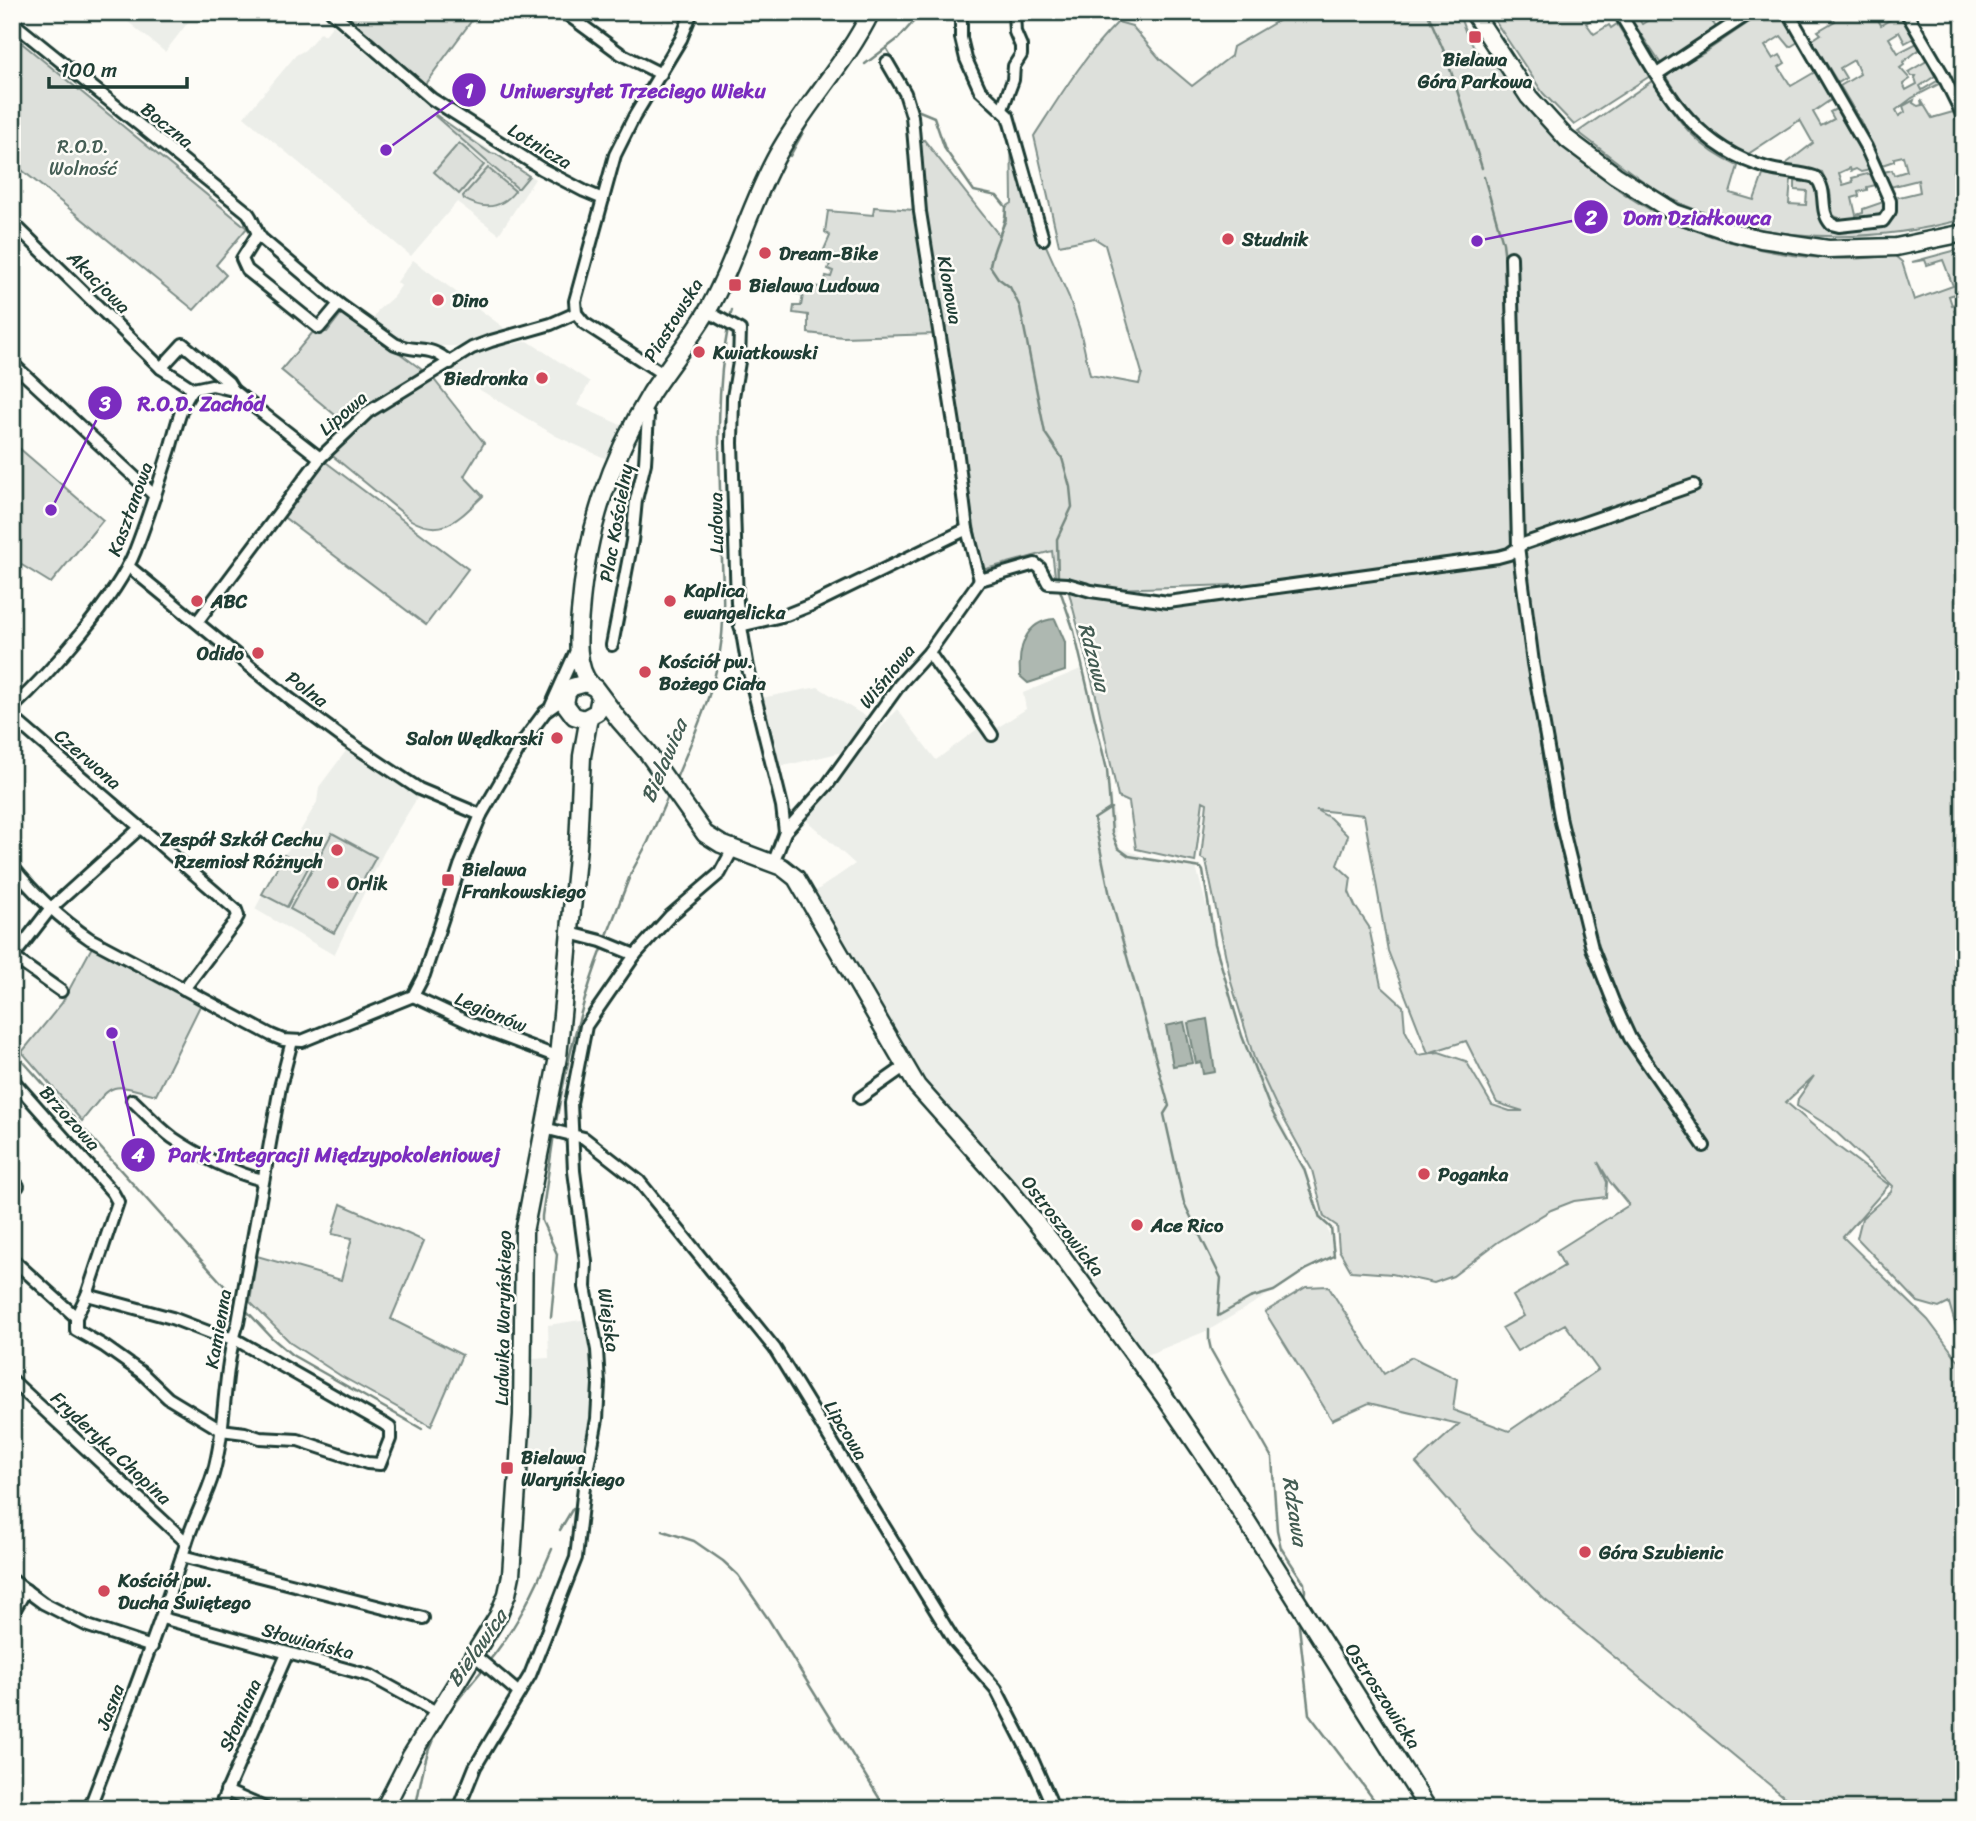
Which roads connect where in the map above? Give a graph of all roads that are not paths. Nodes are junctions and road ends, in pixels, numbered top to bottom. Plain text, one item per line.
1 (332, 12) edge
2 (564, 12) edge
3 (692, 12) edge
4 (871, 12) edge
5 (961, 12) edge
6 (1014, 12) edge
7 (1474, 12) edge
8 (1619, 12) edge
9 (1751, 12) edge
10 (1788, 12) edge
11 (1906, 12) edge
12 (12, 22) edge
13 (887, 62) dead end
14 (661, 74) junction
15 (1657, 74) junction
16 (1002, 108) junction
17 (1964, 118) edge
18 (603, 199) junction
19 (12, 222) edge
20 (1964, 233) edge
21 (257, 235) junction
22 (1043, 239) dead end
23 (1511, 257) dead end
24 (339, 304) junction
25 (708, 311) junction
26 (576, 313) junction
27 (12, 363) edge
28 (450, 363) junction
29 (161, 368) junction
30 (663, 374) junction
31 (193, 389) junction
32 (233, 390) junction
33 (642, 409) junction
34 (320, 458) junction
35 (1694, 485) dead end
36 (155, 496) junction
37 (967, 529) junction
38 (1518, 546) junction
39 (128, 566) junction
40 (979, 580) junction
41 (197, 622) junction
42 (740, 626) junction
43 (579, 632) junction
44 (612, 645) dead end
45 (929, 652) junction
46 (575, 653) junction
47 (596, 691) junction
48 (573, 707) junction
49 (12, 708) edge
50 (12, 717) edge
51 (619, 720) junction
52 (537, 723) junction
53 (992, 735) dead end
54 (481, 815) junction
55 (141, 828) junction
56 (785, 832) junction
57 (733, 849) junction
58 (773, 864) junction
59 (12, 866) edge
60 (50, 909) junction
61 (570, 933) junction
62 (635, 954) junction
63 (13, 957) edge
64 (184, 989) junction
65 (61, 991) dead end
66 (413, 996) junction
67 (292, 1041) junction
68 (558, 1058) junction
69 (904, 1067) junction
70 (12, 1079) edge
71 (860, 1098) dead end
72 (132, 1100) dead end
73 (552, 1130) junction
74 (574, 1134) junction
75 (1704, 1146) dead end
76 (263, 1180) junction
77 (12, 1259) edge
78 (87, 1295) junction
79 (76, 1317) junction
80 (233, 1338) junction
81 (12, 1380) edge
82 (221, 1430) junction
83 (186, 1542) junction
84 (182, 1556) junction
85 (12, 1580) edge
86 (26, 1590) junction
87 (12, 1614) edge
88 (162, 1618) junction
89 (424, 1618) dead end
90 (152, 1647) junction
91 (287, 1654) junction
92 (483, 1662) junction
93 (519, 1693) junction
94 (438, 1713) junction
95 (226, 1791) junction
96 (89, 1809) edge
97 (219, 1809) edge
98 (267, 1809) edge
99 (384, 1809) edge
100 (458, 1809) edge
101 (1054, 1809) edge
102 (1428, 1809) edge

1 - 18 street, Lotnicza
2 - 14 street
3 - 14 street
4 - 25 main road, Piastowska
5 - 16 street
6 - 16 street
7 - 20 main road
8 - 15 street
9 - 15 street
10 - 15 street
11 - 17 street
12 - 21 street, Boczna
13 - 37 street, Klonowa
14 - 18 street
16 - 22 street
18 - 26 street
19 - 29 street, Akacjowa
21 - 24 street, Boczna
21 - 24 street
23 - 38 street
24 - 28 street, Boczna
25 - 30 main road, Piastowska
25 - 42 street, Ludowa
26 - 28 street, Lipowa
26 - 30 street
27 - 36 street
28 - 34 street, Lipowa
29 - 31 street, Akacjowa
29 - 32 street
30 - 33 main road, Piastowska
31 - 32 street
31 - 36 street, Kasztanowa
32 - 34 street
33 - 43 main road, Piastowska
33 - 44 street, Plac Kościelny
34 - 41 street, Lipowa
35 - 38 street
36 - 39 street, Kasztanowa
37 - 40 street, Klonowa
37 - 42 street
38 - 40 street
38 - 75 street
39 - 41 street, Polna
39 - 49 street, Kasztanowa
40 - 45 street, Wiśniowa
41 - 54 street, Polna
42 - 56 street, Ludowa
43 - 46 main road, Piastowska
43 - 47 main road, Piastowska
45 - 53 street
45 - 56 street, Wiśniowa
46 - 48 main road, Piastowska
46 - 48 street, Piastowska
47 - 48 main road
47 - 48 main road
47 - 51 main road, Ostroszowicka
48 - 51 main road
48 - 52 street
48 - 52 street
48 - 61 main road, Ludwika Waryńskiego
50 - 55 street, Czerwona
51 - 57 main road, Ostroszowicka
52 - 54 street
54 - 66 street
55 - 60 street
55 - 64 street, Czerwona
56 - 58 street, Wiśniowa
57 - 58 main road, Ostroszowicka
57 - 62 street, Wiejska
58 - 69 main road, Ostroszowicka
59 - 60 street
60 - 63 street
60 - 64 street
61 - 62 street
61 - 68 main road, Ludwika Waryńskiego
62 - 74 street, Wiejska
63 - 65 street
64 - 67 street
66 - 67 street
66 - 68 street, Legionów
67 - 76 street, Kamienna
68 - 73 main road, Ludwika Waryńskiego
69 - 71 street
69 - 102 main road, Ostroszowicka
70 - 78 street, Brzozowa
72 - 76 street
73 - 74 street, Lipcowa
73 - 92 main road, Ludwika Waryńskiego
74 - 93 street, Wiejska
74 - 101 street, Lipcowa
76 - 80 street, Kamienna
77 - 79 street
78 - 79 street
78 - 80 street
79 - 82 street
80 - 82 street, Kamienna
80 - 82 street
81 - 83 street, Fryderyka Chopina
82 - 83 street, Kamienna
83 - 84 street, Kamienna
84 - 88 street, Kamienna
84 - 89 street
85 - 86 street
86 - 87 street
86 - 90 street
88 - 90 street, Jasna
88 - 91 street, Słowiańska
90 - 96 street, Jasna
91 - 94 street, Słowiańska
91 - 95 street, Słomiana
92 - 93 street
92 - 94 main road, Ludwika Waryńskiego
93 - 100 street, Wiejska
94 - 99 main road, Ludwika Waryńskiego
95 - 97 street, Słomiana
95 - 98 street

